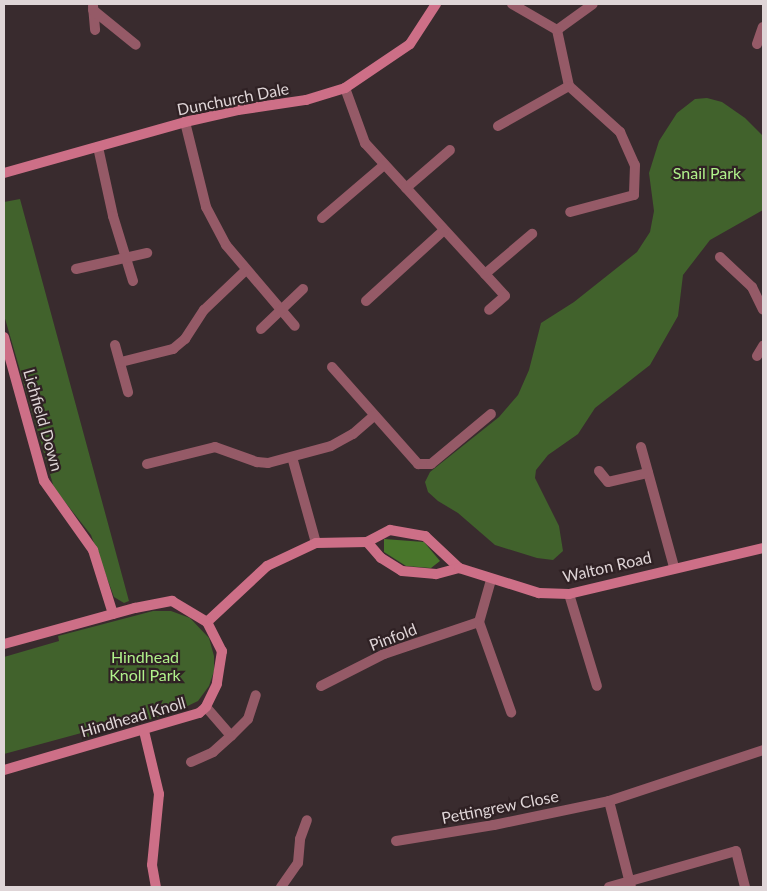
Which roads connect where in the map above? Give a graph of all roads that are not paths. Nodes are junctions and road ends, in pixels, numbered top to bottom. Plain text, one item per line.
1 (436, 4) edge
2 (512, 4) edge
3 (593, 4) edge
4 (93, 7) edge
5 (763, 27) edge
6 (95, 30) dead end
7 (557, 30) junction
8 (757, 44) dead end
9 (136, 45) dead end
10 (569, 86) junction
11 (345, 88) junction
12 (185, 122) junction
13 (498, 126) dead end
14 (98, 147) junction
15 (450, 150) dead end
16 (384, 165) junction
17 (4, 172) edge
18 (406, 188) junction
19 (570, 212) dead end
20 (322, 218) dead end
21 (444, 230) junction
22 (532, 234) dead end
23 (147, 253) dead end
24 (124, 257) junction
25 (720, 257) dead end
26 (76, 269) dead end
27 (246, 270) junction
28 (485, 274) junction
29 (133, 281) dead end
30 (303, 289) dead end
31 (366, 301) dead end
32 (280, 310) junction
33 (489, 310) dead end
34 (763, 310) edge
35 (295, 326) dead end
36 (261, 329) dead end
37 (4, 337) edge
38 (115, 345) dead end
39 (763, 346) edge
40 (757, 356) dead end
41 (121, 362) junction
42 (332, 367) dead end
43 (128, 392) dead end
44 (490, 414) dead end
45 (374, 416) junction
46 (641, 446) dead end
47 (292, 457) junction
48 (147, 464) dead end
49 (599, 471) dead end
50 (648, 473) junction
51 (367, 542) junction
52 (316, 543) junction
53 (763, 548) edge
54 (674, 567) junction
55 (459, 568) junction
56 (491, 580) junction
57 (569, 594) junction
58 (113, 614) junction
59 (207, 622) junction
60 (479, 622) junction
61 (4, 644) edge
62 (321, 686) dead end
63 (597, 686) dead end
64 (256, 696) dead end
65 (206, 707) junction
66 (510, 712) dead end
67 (144, 731) junction
68 (231, 736) junction
69 (763, 750) edge
70 (191, 762) dead end
71 (4, 770) edge
72 (609, 801) junction
73 (307, 820) dead end
74 (396, 841) dead end
75 (630, 884) edge
76 (156, 887) edge
77 (282, 887) edge
78 (609, 887) edge
79 (745, 887) edge

1 - 11 street, Dunchurch Dale
2 - 7 street
3 - 7 street
4 - 6 street
4 - 9 street
5 - 8 street
7 - 10 street
10 - 13 street
10 - 19 street
11 - 12 street, Dunchurch Dale
11 - 16 street
12 - 14 street, Dunchurch Dale
12 - 27 street
14 - 17 street, Dunchurch Dale
14 - 24 street
15 - 18 street
16 - 18 street
16 - 20 street
18 - 21 street
21 - 28 street
21 - 31 street
22 - 28 street
23 - 24 street
24 - 26 street
24 - 29 street
25 - 34 street
27 - 32 street
27 - 41 street
28 - 33 street
30 - 32 street
32 - 35 street
32 - 36 street
37 - 58 street, Lichfield Down
38 - 41 street
39 - 40 street
41 - 43 street
42 - 45 street
44 - 45 street
45 - 47 street
46 - 50 street
47 - 48 street
47 - 52 street
49 - 50 street
50 - 54 street
51 - 52 street
51 - 55 street
51 - 55 street
52 - 59 street
53 - 54 street, Walton Road
54 - 57 street, Walton Road
55 - 56 street, Walton Road
56 - 57 street, Walton Road
56 - 60 street
57 - 63 street
58 - 59 street
58 - 61 street
59 - 65 street, Hindhead Knoll
60 - 62 street, Pinfold
60 - 66 street
64 - 68 street
65 - 67 street, Hindhead Knoll
65 - 68 street
67 - 71 street, Hindhead Knoll
67 - 76 street
68 - 70 street
69 - 72 street, Pettingrew Close
72 - 74 street, Pettingrew Close
72 - 75 street
73 - 77 street
75 - 78 street
75 - 79 street

